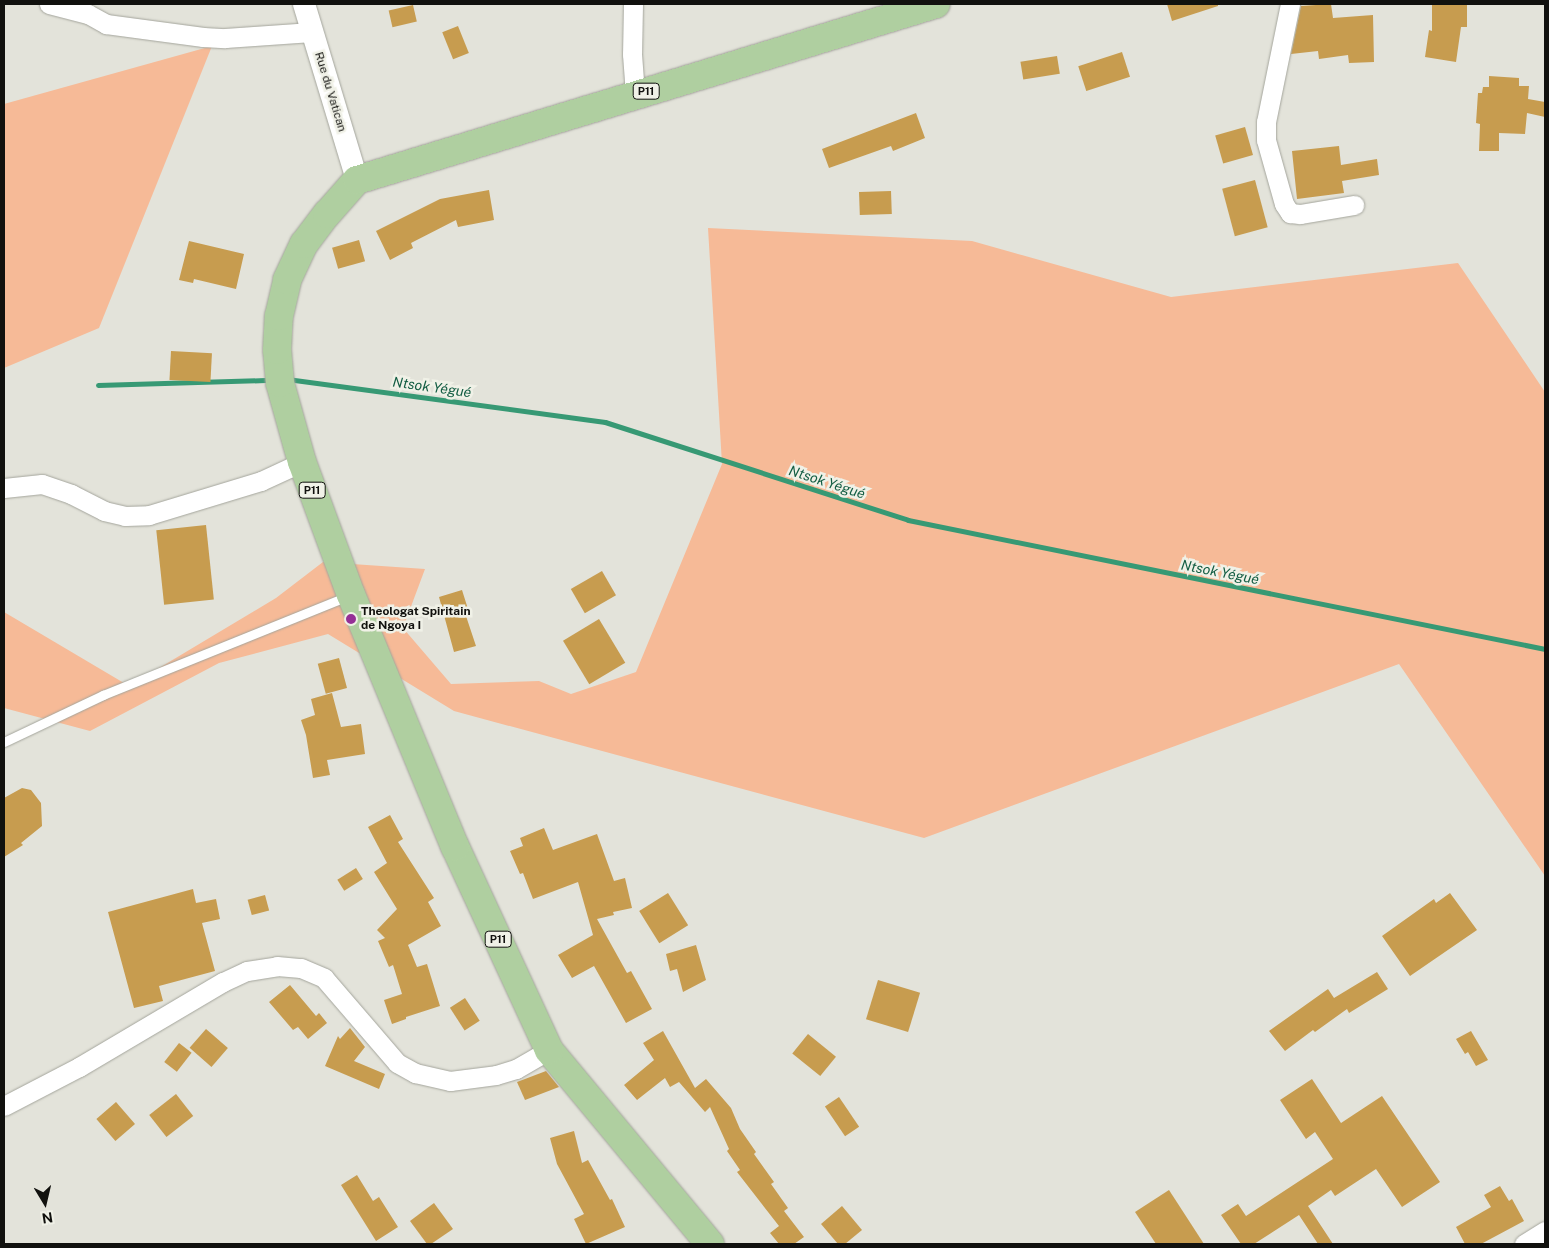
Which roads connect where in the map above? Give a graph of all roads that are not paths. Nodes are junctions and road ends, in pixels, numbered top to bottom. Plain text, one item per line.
1 (49, 4) edge
2 (304, 4) edge
3 (633, 4) edge
4 (936, 4) edge
5 (1290, 4) edge
6 (312, 32) junction
7 (635, 94) junction
8 (357, 180) junction
9 (1354, 205) dead end
10 (302, 462) junction
11 (4, 488) edge
12 (351, 595) junction
13 (4, 742) edge
14 (549, 1050) junction
15 (4, 1106) edge
16 (1545, 1230) edge
17 (710, 1244) edge
18 (1524, 1244) edge

1 - 6 street
2 - 6 street, Rue du Vatican
3 - 7 street
4 - 7 main road, P11
5 - 9 street
6 - 8 street, Rue du Vatican
7 - 8 main road, P11
8 - 10 main road, P11
10 - 11 street
10 - 12 main road, P11
12 - 13 lane
12 - 14 main road, P11
14 - 15 street
14 - 17 main road, P11
16 - 18 street

